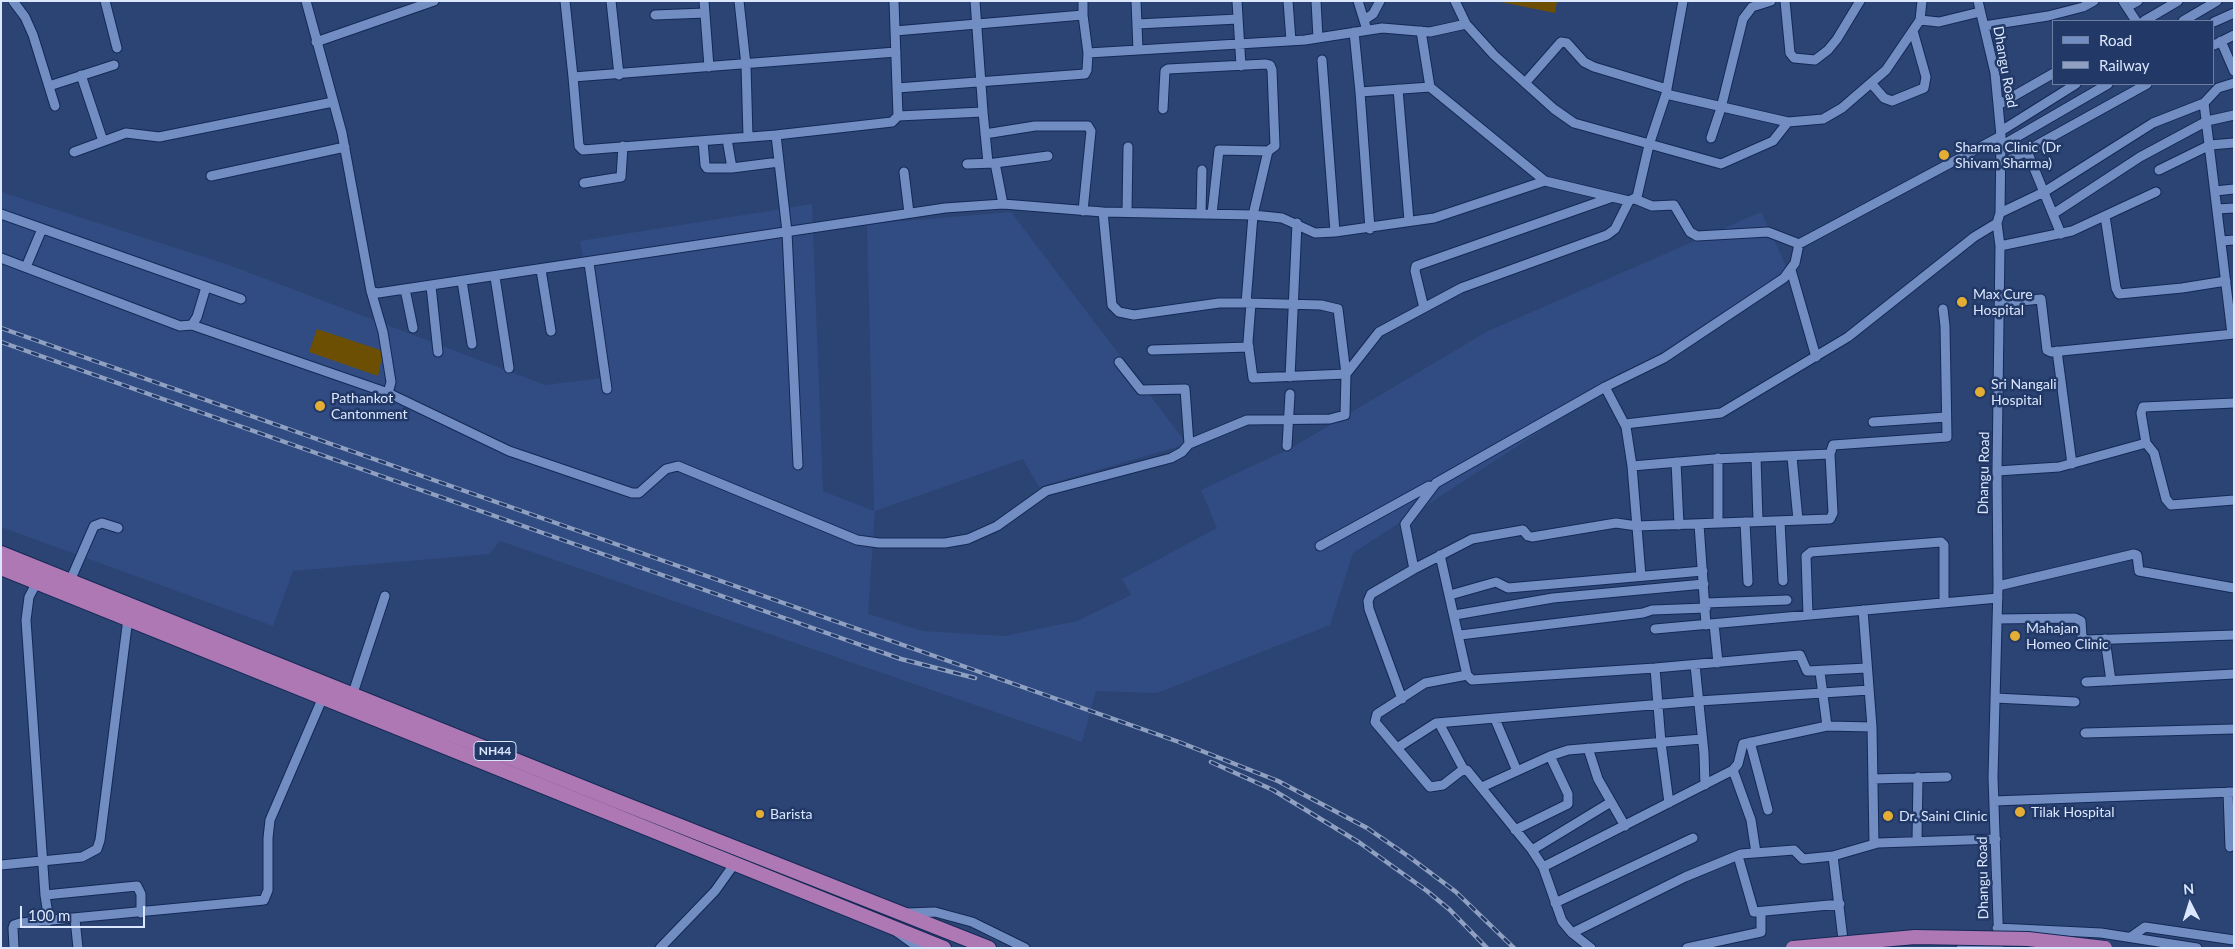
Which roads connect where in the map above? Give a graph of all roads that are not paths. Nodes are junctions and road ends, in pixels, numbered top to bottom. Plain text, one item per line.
1 (13, 1) edge
2 (105, 1) edge
3 (306, 1) edge
4 (434, 1) edge
5 (565, 1) edge
6 (610, 1) edge
7 (704, 1) edge
8 (739, 1) edge
9 (894, 1) edge
10 (975, 1) edge
11 (1083, 1) edge
12 (1136, 1) edge
13 (1237, 1) edge
14 (1288, 1) edge
15 (1316, 1) edge
16 (1358, 1) edge
17 (1380, 1) edge
18 (1455, 1) edge
19 (1683, 1) edge
20 (1771, 1) edge
21 (1784, 1) edge
22 (1860, 1) edge
23 (1922, 1) edge
24 (1978, 1) edge
25 (2094, 1) edge
26 (2138, 1) edge
27 (2178, 1) edge
28 (2217, 1) edge
29 (2125, 4) edge
30 (1980, 12) junction
31 (705, 13) junction
32 (2234, 13) edge
33 (655, 15) dead end
34 (1084, 15) junction
35 (1238, 19) junction
36 (1364, 20) junction
37 (1920, 20) junction
38 (2135, 20) edge
39 (2146, 20) edge
40 (2184, 20) edge
41 (2215, 22) edge
42 (975, 24) junction
43 (1137, 24) junction
44 (1466, 24) junction
45 (1984, 26) junction
46 (1367, 30) junction
47 (895, 31) junction
48 (1421, 31) junction
49 (1913, 31) junction
50 (1354, 32) junction
51 (2234, 35) edge
52 (1318, 38) junction
53 (1290, 41) junction
54 (316, 42) junction
55 (2217, 43) edge
56 (1240, 44) junction
57 (117, 48) dead end
58 (1138, 50) junction
59 (896, 52) junction
60 (1088, 52) junction
61 (1322, 60) dead end
62 (114, 65) dead end
63 (746, 65) junction
64 (1241, 66) junction
65 (709, 67) junction
66 (2234, 71) edge
67 (2052, 74) edge
68 (82, 75) junction
69 (619, 75) junction
70 (573, 77) junction
71 (981, 83) junction
72 (1871, 83) junction
73 (2234, 83) edge
74 (1525, 84) junction
75 (2074, 85) edge
76 (2106, 85) edge
77 (2145, 85) edge
78 (49, 86) junction
79 (1430, 87) junction
80 (897, 88) junction
81 (1398, 89) junction
82 (1666, 91) junction
83 (1360, 92) junction
84 (333, 102) junction
85 (2204, 102) junction
86 (1998, 104) junction
87 (55, 106) dead end
88 (1721, 108) junction
89 (1163, 109) dead end
90 (983, 112) junction
91 (898, 116) junction
92 (2234, 116) edge
93 (2208, 121) junction
94 (1788, 122) junction
95 (2001, 133) junction
96 (985, 134) junction
97 (776, 135) junction
98 (748, 137) junction
99 (1711, 138) dead end
100 (727, 139) junction
101 (103, 141) junction
102 (703, 141) junction
103 (2234, 143) edge
104 (1649, 145) junction
105 (2210, 145) junction
106 (623, 146) junction
107 (2002, 146) junction
108 (345, 147) junction
109 (1128, 147) dead end
110 (1268, 151) junction
111 (2027, 151) junction
112 (74, 152) dead end
113 (1048, 156) dead end
114 (779, 162) junction
115 (992, 163) junction
116 (967, 164) dead end
117 (1999, 166) junction
118 (732, 168) junction
119 (1202, 170) dead end
120 (2159, 170) dead end
121 (904, 172) dead end
122 (210, 176) dead end
123 (1545, 181) junction
124 (584, 184) dead end
125 (2234, 189) edge
126 (2215, 191) junction
127 (2044, 192) junction
128 (2156, 192) dead end
129 (1610, 198) junction
130 (1632, 200) junction
131 (1003, 204) junction
132 (2234, 208) edge
133 (2217, 209) junction
134 (1083, 211) junction
135 (1103, 212) junction
136 (1127, 212) junction
137 (909, 213) junction
138 (2000, 213) junction
139 (1, 214) edge
140 (1200, 214) junction
141 (1212, 214) junction
142 (2053, 214) junction
143 (1253, 215) junction
144 (2105, 216) junction
145 (1409, 221) junction
146 (1297, 223) junction
147 (1997, 223) junction
148 (42, 229) junction
149 (1370, 229) junction
150 (786, 232) junction
151 (1335, 232) junction
152 (2061, 234) junction
153 (2234, 240) edge
154 (2221, 241) junction
155 (1799, 244) junction
156 (2000, 246) junction
157 (1, 258) edge
158 (589, 263) junction
159 (26, 267) junction
160 (541, 270) junction
161 (1791, 270) junction
162 (495, 277) junction
163 (2226, 280) junction
164 (462, 281) junction
165 (431, 286) junction
166 (206, 287) junction
167 (405, 289) junction
168 (371, 291) junction
169 (241, 299) dead end
170 (1249, 303) junction
171 (2000, 303) junction
172 (1294, 304) junction
173 (1424, 308) junction
174 (1943, 309) dead end
175 (192, 325) junction
176 (413, 328) dead end
177 (550, 331) dead end
178 (2233, 334) edge
179 (472, 344) dead end
180 (1249, 347) junction
181 (1152, 350) dead end
182 (2057, 351) junction
183 (438, 352) dead end
184 (1816, 357) junction
185 (1119, 362) dead end
186 (509, 368) dead end
187 (1346, 374) junction
188 (1290, 377) junction
189 (1605, 387) junction
190 (607, 389) dead end
191 (388, 393) junction
192 (1290, 394) dead end
193 (2234, 403) edge
194 (1946, 417) junction
195 (1289, 420) junction
196 (1874, 422) dead end
197 (1624, 424) junction
198 (2146, 443) junction
199 (1189, 444) junction
200 (1287, 446) dead end
201 (1830, 454) junction
202 (1792, 456) junction
203 (1756, 457) junction
204 (1718, 458) junction
205 (1676, 462) junction
206 (2072, 464) junction
207 (798, 465) dead end
208 (1632, 466) junction
209 (1997, 471) junction
210 (1436, 483) junction
211 (2234, 500) edge
212 (1798, 520) junction
213 (1780, 521) junction
214 (1744, 522) junction
215 (1758, 522) junction
216 (1718, 523) junction
217 (1699, 524) junction
218 (1679, 525) junction
219 (1637, 526) junction
220 (118, 528) dead end
221 (1320, 546) dead end
222 (1, 553) edge
223 (1440, 555) junction
224 (1, 568) edge
225 (1414, 569) junction
226 (1703, 571) junction
227 (1641, 576) junction
228 (1783, 580) dead end
229 (70, 581) junction
230 (37, 582) junction
231 (1748, 582) dead end
232 (1704, 584) junction
233 (1998, 586) junction
234 (2234, 588) edge
235 (1450, 595) junction
236 (385, 596) dead end
237 (1998, 598) junction
238 (1787, 600) dead end
239 (1944, 603) junction
240 (1706, 605) junction
241 (1862, 610) junction
242 (1455, 615) junction
243 (1808, 615) junction
244 (128, 618) junction
245 (1998, 618) junction
246 (1710, 624) junction
247 (1655, 629) dead end
248 (2234, 634) edge
249 (1460, 635) junction
250 (2105, 639) junction
251 (1718, 663) junction
252 (1695, 665) junction
253 (1655, 668) junction
254 (1867, 668) junction
255 (1820, 672) junction
256 (1467, 674) junction
257 (2234, 674) edge
258 (2111, 681) junction
259 (2086, 682) dead end
260 (1869, 690) junction
261 (353, 693) junction
262 (1823, 693) junction
263 (322, 697) junction
264 (1995, 698) junction
265 (1402, 699) junction
266 (1699, 701) junction
267 (2075, 702) dead end
268 (1658, 706) junction
269 (386, 707) junction
270 (1495, 719) junction
271 (380, 720) junction
272 (1439, 723) junction
273 (1827, 726) junction
274 (1872, 727) junction
275 (2234, 729) edge
276 (2085, 733) dead end
277 (1702, 740) junction
278 (1750, 742) junction
279 (1661, 743) junction
280 (1397, 748) junction
281 (1588, 748) junction
282 (1550, 756) junction
283 (1464, 770) junction
284 (1733, 770) junction
285 (1517, 771) junction
286 (1918, 777) junction
287 (1946, 777) dead end
288 (1874, 779) junction
289 (1705, 785) junction
290 (1482, 788) junction
291 (2231, 792) edge
292 (1994, 801) junction
293 (1611, 802) junction
294 (1668, 804) junction
295 (1768, 810) dead end
296 (1625, 826) junction
297 (1515, 830) junction
298 (1692, 838) dead end
299 (1996, 839) junction
300 (1917, 841) junction
301 (1874, 844) junction
302 (2230, 847) dead end
303 (1532, 850) junction
304 (1756, 853) junction
305 (1738, 856) junction
306 (1833, 856) junction
307 (43, 862) junction
308 (736, 863) junction
309 (1, 865) edge
310 (1543, 867) junction
311 (45, 895) junction
312 (1556, 903) junction
313 (1840, 904) junction
314 (1761, 912) junction
315 (141, 913) junction
316 (900, 913) junction
317 (75, 919) junction
318 (49, 921) junction
319 (886, 923) junction
320 (1997, 928) junction
321 (1572, 933) junction
322 (2131, 937) junction
323 (2234, 940) edge
324 (14, 948) edge
325 (78, 948) edge
326 (660, 948) edge
327 (919, 948) edge
328 (944, 948) edge
329 (989, 948) edge
330 (1025, 948) edge
331 (1591, 948) edge
332 (1687, 948) edge
333 (1792, 948) edge
334 (1844, 948) edge
335 (1961, 948) edge
336 (1999, 948) edge
337 (2105, 948) edge
338 (2197, 948) edge

1 - 78 street
2 - 57 street
3 - 54 street
4 - 54 street
5 - 70 street
6 - 69 street
7 - 31 street
8 - 63 street
9 - 47 street
10 - 42 street
11 - 34 street
12 - 43 street
13 - 35 street
14 - 53 street
15 - 52 street
16 - 36 street
17 - 36 street
18 - 44 street
19 - 82 street
20 - 88 street
21 - 22 street
23 - 37 street
24 - 30 street, Dhangu Road
25 - 45 street
26 - 29 street
27 - 39 street
28 - 40 street
29 - 38 street
30 - 37 street
30 - 45 street, Dhangu Road
31 - 33 street
31 - 65 street
32 - 41 street
34 - 42 street
34 - 60 street
35 - 43 street
35 - 56 street
36 - 46 street
37 - 49 street
42 - 47 street
42 - 71 street
43 - 58 street
44 - 48 street
44 - 74 street
45 - 86 street, Dhangu Road
46 - 48 street
46 - 50 street
47 - 59 street
48 - 79 street
49 - 72 street
49 - 72 street
50 - 52 street
50 - 83 street
51 - 55 street
52 - 53 street
53 - 56 street
54 - 84 street
55 - 66 street
56 - 58 street
56 - 64 street
58 - 60 street
59 - 63 street
59 - 80 street
60 - 71 street
61 - 151 street
62 - 68 street
63 - 65 street
63 - 98 street
64 - 89 street
64 - 110 street
65 - 69 street
67 - 86 street
68 - 78 street
68 - 101 street
69 - 70 street
70 - 106 street
71 - 80 street
71 - 90 street
72 - 94 street
73 - 85 street
74 - 82 street
74 - 104 street
75 - 95 street
76 - 107 street
77 - 111 street
78 - 87 street
79 - 81 street
79 - 123 street
80 - 91 street
81 - 83 street
81 - 145 street
82 - 88 street
82 - 104 street
83 - 149 street
84 - 101 street
84 - 108 street
85 - 93 street
85 - 127 street
86 - 95 street, Dhangu Road
88 - 94 street
88 - 99 street
90 - 91 street
90 - 96 street
91 - 97 street
92 - 93 street
93 - 105 street
93 - 142 street
94 - 104 street
95 - 107 street, Dhangu Road
95 - 155 street
96 - 115 street
96 - 134 street
97 - 98 street
97 - 114 street
98 - 100 street
100 - 102 street
100 - 118 street
101 - 112 street
102 - 106 street
102 - 118 street
103 - 105 street
104 - 130 street
105 - 120 street
105 - 126 street
106 - 124 street
107 - 117 street, Dhangu Road
108 - 122 street
108 - 168 street
109 - 136 street
110 - 141 street
110 - 143 street
111 - 117 street
111 - 127 street
113 - 115 street
114 - 118 street
114 - 150 street
115 - 116 street
115 - 131 street
117 - 138 street, Dhangu Road
119 - 140 street
121 - 137 street
123 - 129 street
123 - 145 street
125 - 126 street
126 - 133 street
127 - 138 street
127 - 142 street
128 - 144 street
129 - 130 street
129 - 173 street
130 - 155 street
130 - 173 street
131 - 134 street
131 - 137 street
132 - 133 street
133 - 154 street
134 - 135 street
135 - 136 street
135 - 170 street
136 - 140 street
137 - 150 street
138 - 147 street, Dhangu Road
139 - 148 street
140 - 141 street
141 - 143 street
142 - 152 street
143 - 146 street
143 - 170 street
144 - 152 street
144 - 163 street
145 - 149 street
146 - 151 street
146 - 172 street
147 - 156 street, Dhangu Road
147 - 184 street
148 - 159 street
148 - 166 street
149 - 151 street
150 - 158 street
150 - 207 street
152 - 156 street
153 - 154 street
154 - 163 street
155 - 161 street
156 - 171 street, Dhangu Road
157 - 159 street
158 - 160 street
158 - 190 street
159 - 175 street
160 - 162 street
160 - 177 street
161 - 184 street
161 - 189 street
162 - 164 street
162 - 186 street
163 - 178 street
164 - 165 street
164 - 179 street
165 - 167 street
165 - 183 street
166 - 169 street
166 - 175 street
167 - 168 street
167 - 176 street
168 - 191 street
170 - 172 street
170 - 180 street
171 - 182 street
171 - 209 street, Dhangu Road
172 - 187 street
172 - 188 street
173 - 187 street
174 - 194 street
175 - 191 street
178 - 182 street
180 - 181 street
180 - 188 street
182 - 206 street
184 - 197 street
185 - 199 street
187 - 188 street
187 - 195 street
189 - 197 street
189 - 210 street
191 - 199 street
192 - 195 street
193 - 198 street
194 - 196 street
194 - 201 street
195 - 199 street
195 - 200 street
197 - 208 street
198 - 206 street
198 - 211 street
201 - 202 street
201 - 212 street
202 - 203 street
202 - 212 street
203 - 204 street
203 - 215 street
204 - 205 street
204 - 216 street
205 - 208 street
205 - 218 street
206 - 209 street
208 - 219 street
209 - 233 street, Dhangu Road
210 - 221 street
210 - 225 street
212 - 213 street
213 - 215 street
213 - 228 street
214 - 215 street
214 - 216 street
214 - 231 street
216 - 217 street
217 - 218 street
217 - 226 street
218 - 219 street
219 - 223 street
219 - 227 street
220 - 229 street
222 - 229 highway, NH44
223 - 225 street
223 - 235 street
224 - 230 highway, NH44
225 - 265 street
226 - 227 street
226 - 232 street
227 - 235 street
229 - 261 highway, NH44
230 - 244 highway, NH44
230 - 307 street
232 - 240 street
232 - 242 street
233 - 234 street
233 - 237 street, Dhangu Road
235 - 242 street
236 - 261 street
237 - 239 street
237 - 245 street, Dhangu Road
238 - 240 street
239 - 241 street
239 - 243 street
240 - 246 street
240 - 249 street
241 - 243 street
241 - 254 street
242 - 249 street
243 - 246 street
244 - 263 highway, NH44
244 - 307 street
245 - 250 street
245 - 264 street, Dhangu Road
246 - 247 street
246 - 251 street
248 - 250 street
249 - 256 street
250 - 258 street
251 - 252 street
251 - 255 street
252 - 253 street
252 - 266 street
253 - 256 street
253 - 268 street
254 - 255 street
254 - 260 street
255 - 262 street
256 - 265 street
257 - 258 street
258 - 259 street
260 - 262 street
260 - 274 street
261 - 269 highway, NH44
262 - 266 street
262 - 273 street
263 - 271 highway, NH44
263 - 315 street
264 - 267 street
264 - 292 street, Dhangu Road
265 - 280 street
266 - 268 street
266 - 277 street
268 - 270 street
268 - 279 street
269 - 271 highway
269 - 316 highway, NH44
270 - 272 street
270 - 285 street
271 - 308 highway, NH44
272 - 280 street
272 - 283 street
273 - 274 street
273 - 278 street
274 - 288 street
275 - 276 street
277 - 279 street
277 - 289 street
278 - 284 street
278 - 295 street
279 - 281 street
279 - 294 street
280 - 283 street
281 - 282 street
281 - 293 street
282 - 285 street
282 - 297 street
283 - 290 street
284 - 289 street
284 - 304 street
285 - 290 street
286 - 287 street
286 - 288 street
286 - 300 street
288 - 301 street
289 - 294 street
290 - 297 street
291 - 292 street
291 - 302 street
292 - 299 street, Dhangu Road
293 - 296 street
293 - 303 street
294 - 296 street
296 - 310 street
297 - 303 street
298 - 312 street
299 - 300 street
299 - 320 street, Dhangu Road
300 - 301 street
301 - 306 street
303 - 310 street
304 - 305 street
304 - 306 street
305 - 314 street
305 - 321 street
306 - 313 street
307 - 309 street
307 - 311 street
308 - 319 highway, NH44
308 - 326 street
310 - 312 street
311 - 315 street
311 - 318 street
312 - 321 street
313 - 314 street
313 - 334 street
314 - 332 street
315 - 317 street
316 - 329 highway, NH44
316 - 330 street
317 - 318 street
317 - 325 street
318 - 324 street
319 - 327 street
319 - 328 highway, NH44
320 - 322 street
320 - 336 street, Dhangu Road
321 - 331 street
322 - 323 street
322 - 338 street
333 - 337 highway, bridge
335 - 336 street

